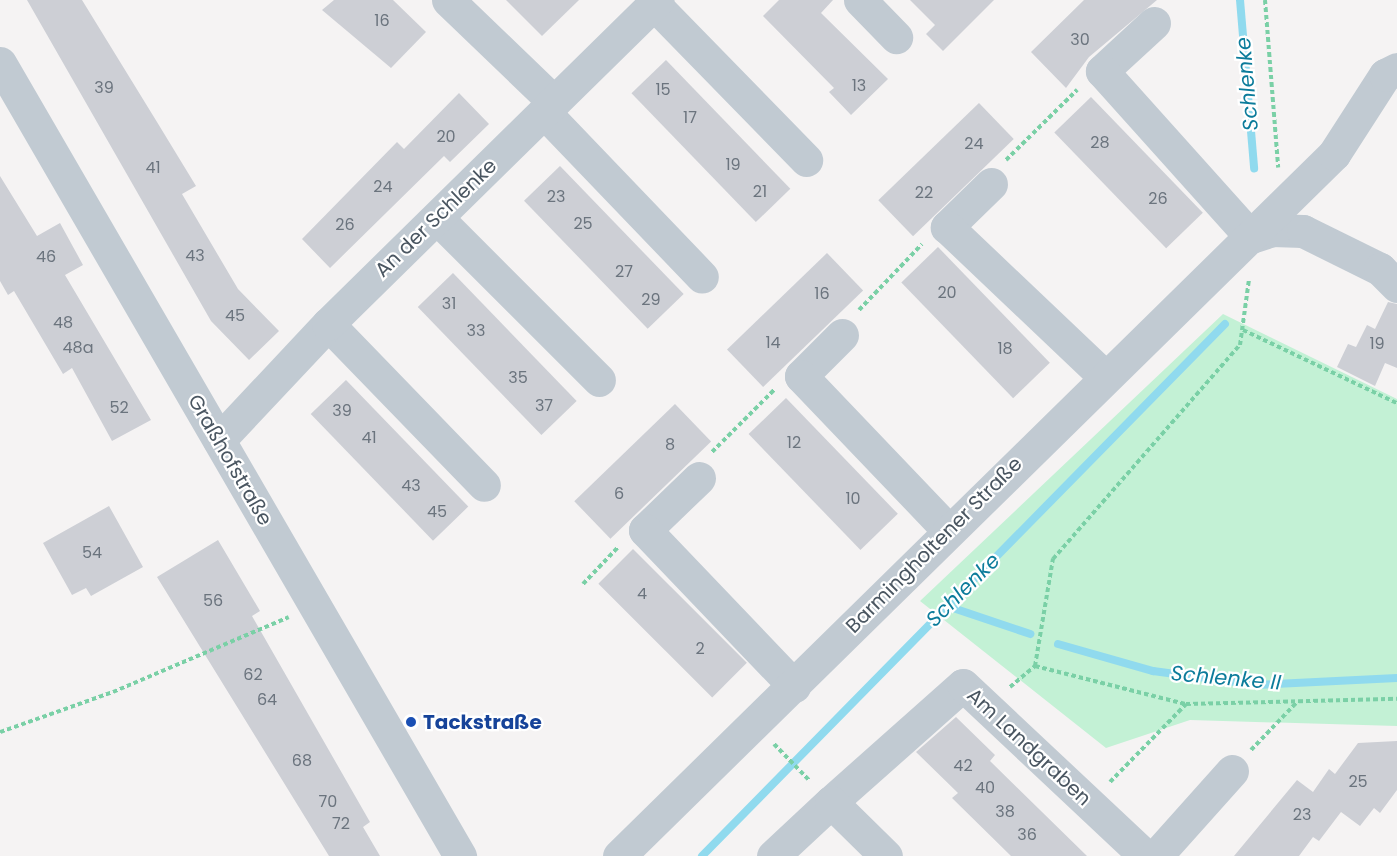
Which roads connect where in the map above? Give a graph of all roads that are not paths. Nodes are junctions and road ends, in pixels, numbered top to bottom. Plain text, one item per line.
1 (448, 0) edge
2 (860, 0) edge
3 (656, 2) edge
4 (1154, 23) dead end
5 (896, 37) dead end
6 (0, 63) edge
7 (1397, 69) edge
8 (549, 107) junction
9 (806, 160) dead end
10 (991, 184) road end
11 (437, 218) junction
12 (1242, 245) junction
13 (702, 277) dead end
14 (1397, 286) edge
15 (328, 324) junction
16 (842, 335) road end
17 (1104, 376) junction
18 (599, 380) dead end
19 (219, 440) junction
20 (699, 478) road end
21 (484, 484) dead end
22 (948, 530) junction
23 (794, 686) junction
24 (1232, 771) road end
25 (823, 794) junction
26 (460, 856) edge
27 (620, 856) edge
28 (773, 856) edge
29 (886, 856) edge
30 (1145, 856) edge
31 (1156, 856) edge

1 - 8 street
2 - 5 street
3 - 8 street, An der Schlenke
3 - 9 street
4 - 12 street
6 - 19 street, Graßhofstraße
7 - 12 street, Barmingholtener Straße
8 - 11 street, An der Schlenke
8 - 13 street
10 - 17 street
11 - 15 street, An der Schlenke
11 - 18 street
12 - 14 street
12 - 17 street, Barmingholtener Straße
15 - 19 street, An der Schlenke
15 - 21 street
16 - 22 street
17 - 22 street, Barmingholtener Straße
19 - 26 street, Graßhofstraße
20 - 23 street
22 - 23 street, Barmingholtener Straße
23 - 27 street, Barmingholtener Straße
24 - 31 street
25 - 28 street, Am Landgraben
25 - 29 street
25 - 30 street, Am Landgraben

